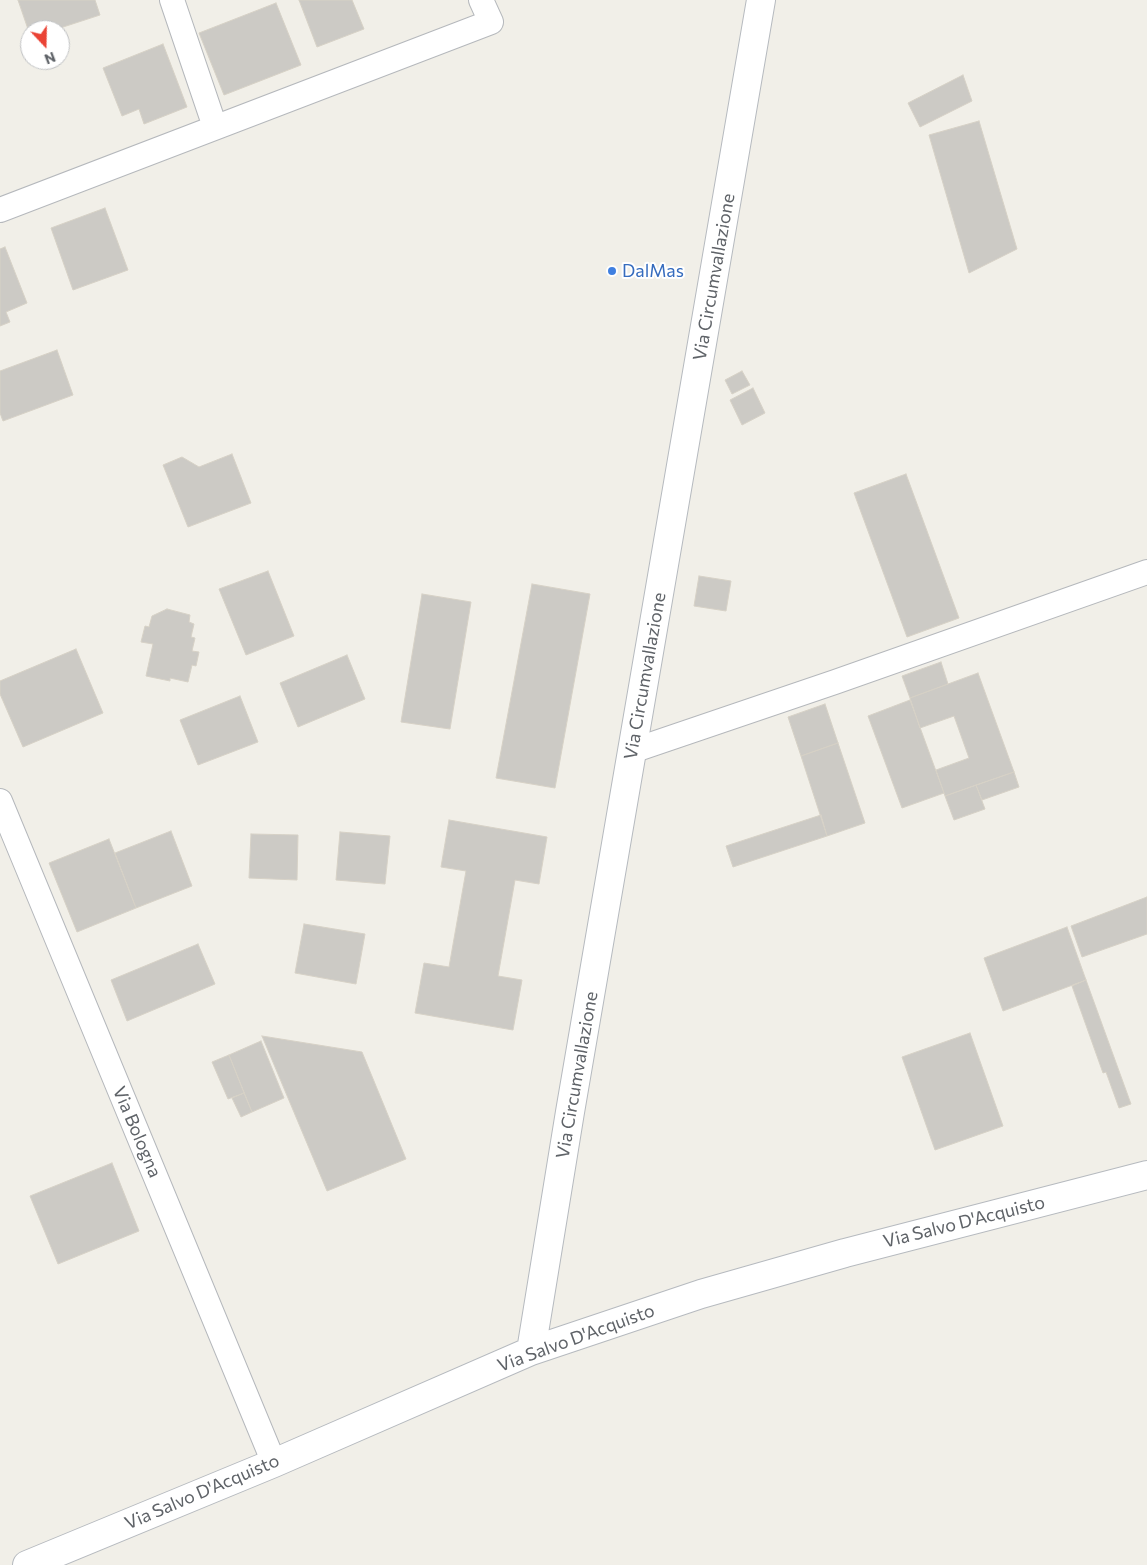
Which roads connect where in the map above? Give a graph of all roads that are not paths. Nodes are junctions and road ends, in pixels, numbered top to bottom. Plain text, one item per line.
1 (172, 0) edge
2 (482, 0) edge
3 (761, 0) edge
4 (215, 127) junction
5 (0, 210) edge
6 (1147, 572) edge
7 (632, 752) junction
8 (0, 801) edge
9 (1147, 1175) edge
10 (531, 1352) junction
11 (274, 1463) junction
12 (27, 1565) edge

1 - 4 street
2 - 4 street
3 - 7 street, Via Circumvallazione
4 - 5 street
6 - 7 street
7 - 10 street, Via Circumvallazione
8 - 11 street, Via Bologna
9 - 10 street, Via Salvo D'Acquisto
10 - 11 street, Via Salvo D'Acquisto
11 - 12 street, Via Salvo D'Acquisto

